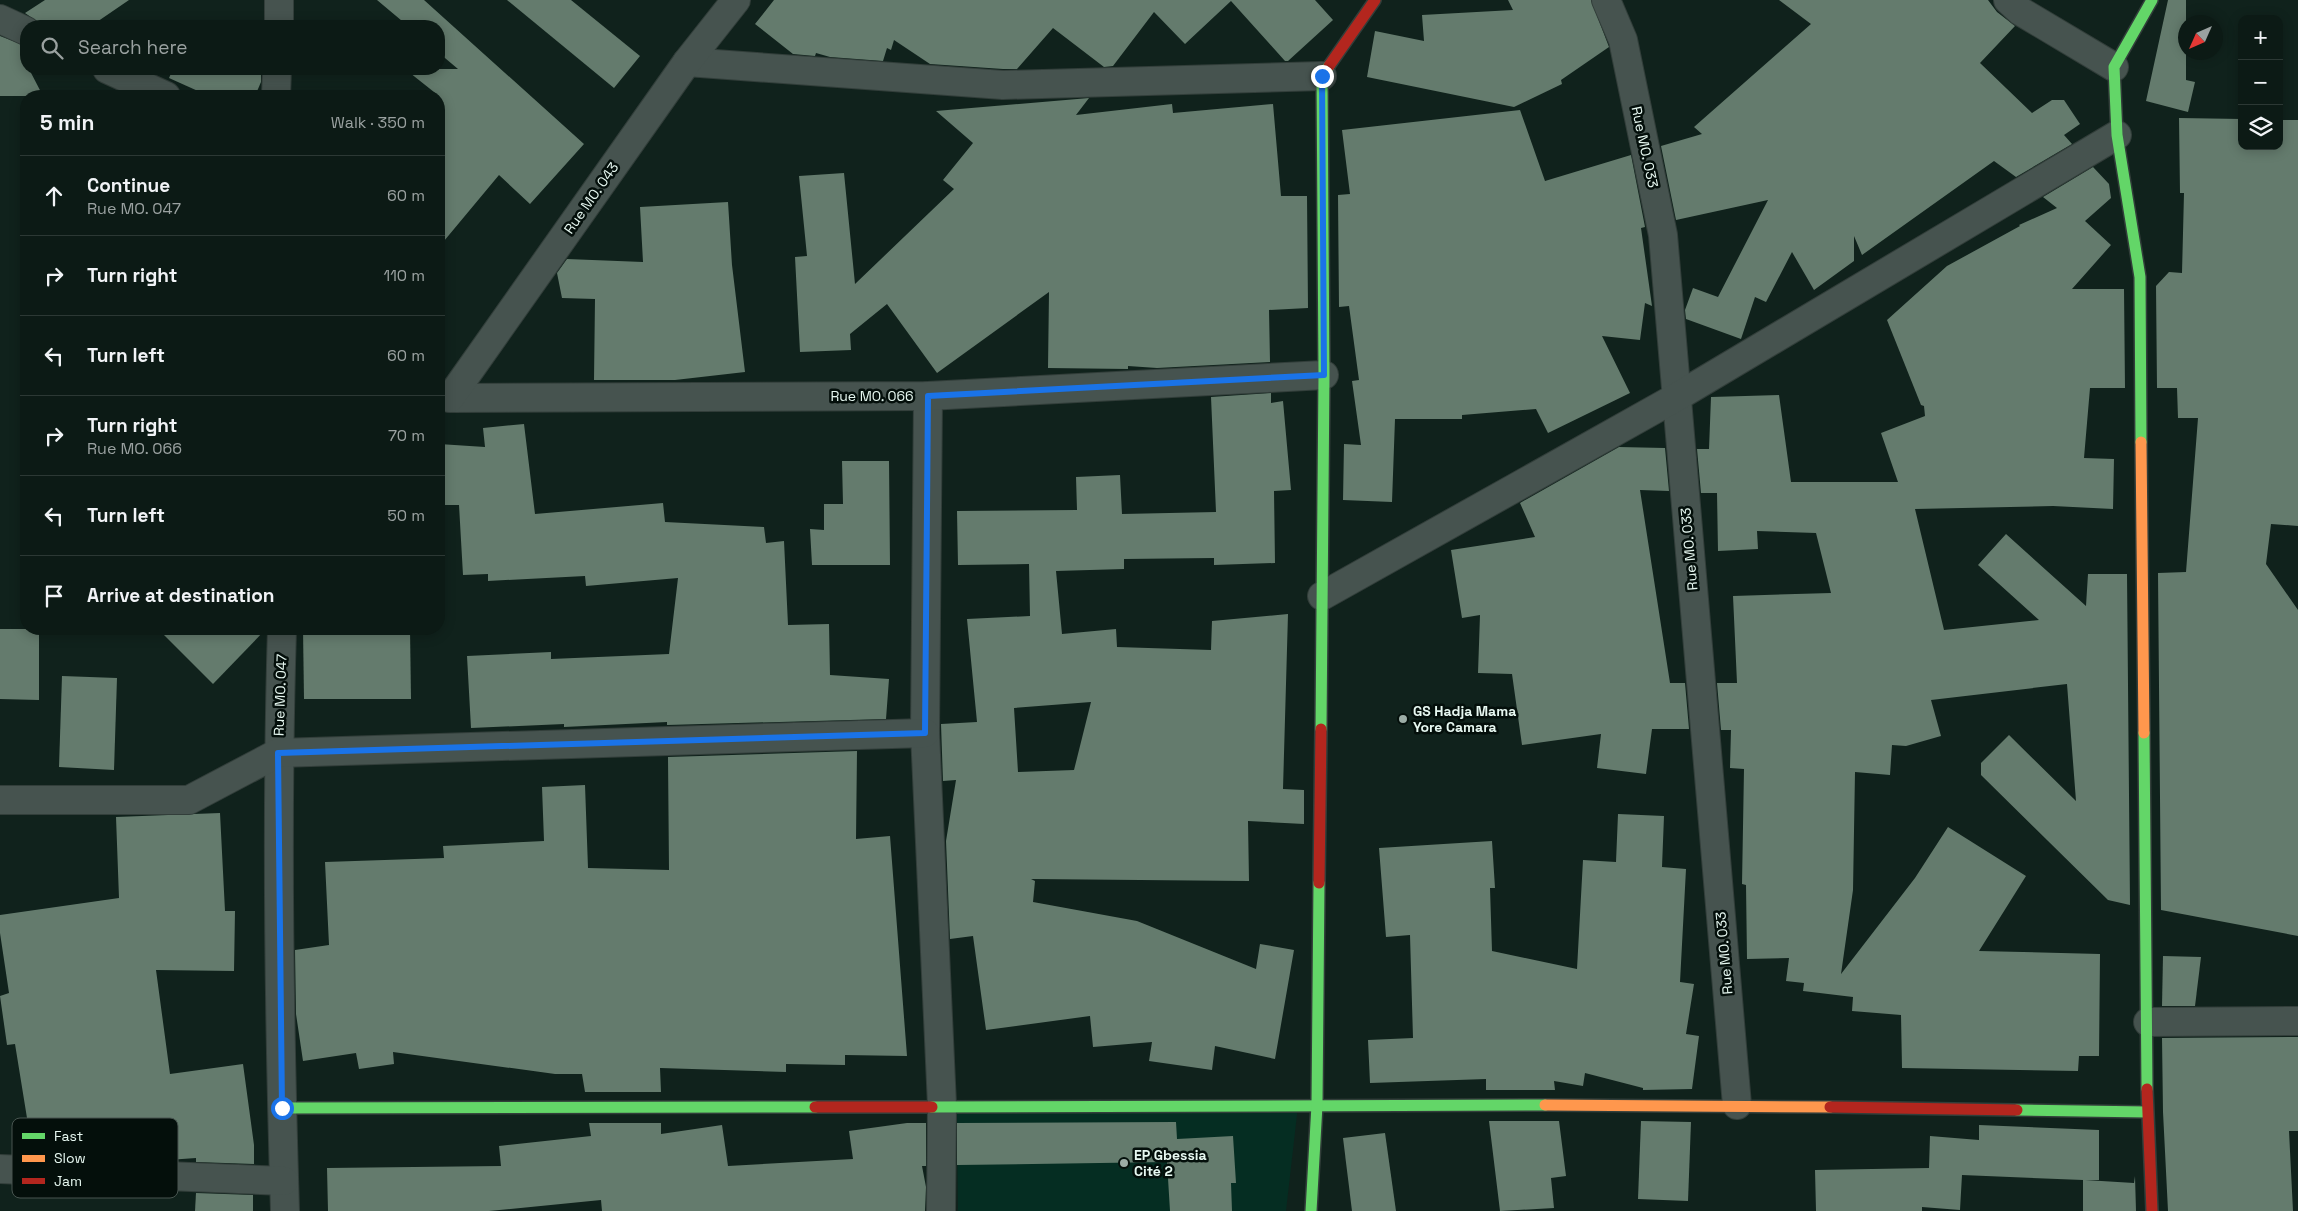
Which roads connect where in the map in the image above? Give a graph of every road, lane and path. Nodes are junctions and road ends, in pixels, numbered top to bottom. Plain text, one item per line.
1 (279, 0) edge
2 (736, 0) edge
3 (1375, 0) edge
4 (1606, 0) edge
5 (2008, 0) edge
6 (2152, 0) edge
7 (0, 19) edge
8 (278, 20) edge
9 (20, 28) edge
10 (687, 62) junction
11 (2114, 67) junction
12 (120, 75) edge
13 (277, 75) edge
14 (1322, 76) junction
15 (153, 90) edge
16 (276, 90) edge
17 (2117, 135) junction
18 (1324, 375) junction
19 (928, 396) junction
20 (450, 398) joint
21 (1675, 398) junction
22 (1322, 596) junction
23 (282, 635) edge
24 (925, 733) junction
25 (278, 753) junction
26 (0, 800) edge
27 (2298, 1021) edge
28 (2148, 1022) junction
29 (942, 1105) junction
30 (1317, 1105) junction
31 (1737, 1105) junction
32 (282, 1108) junction
33 (2148, 1112) junction
34 (178, 1176) edge
35 (284, 1181) junction
36 (285, 1211) edge
37 (942, 1211) edge
38 (1311, 1211) edge
39 (2152, 1211) edge

1 - 8 street
2 - 10 street, Rue MO. 043
3 - 14 street
4 - 21 street, Rue MO. 033
5 - 11 street
6 - 11 street
7 - 9 street
10 - 14 street
10 - 20 street, Rue MO. 043
11 - 17 street
12 - 15 street
13 - 16 street
14 - 18 street
17 - 21 street
17 - 28 street
18 - 19 street, Rue MO. 066
18 - 22 street
19 - 20 street, Rue MO. 066
19 - 24 street
21 - 22 street
21 - 31 street, Rue MO. 033
22 - 30 street
23 - 25 street, Rue MO. 047
24 - 25 street
24 - 29 street
25 - 26 street
25 - 32 street, Rue MO. 047
27 - 28 street
28 - 33 street
29 - 30 street
29 - 32 street
29 - 37 street
30 - 31 street
30 - 38 street
31 - 33 street
32 - 35 street, Rue MO. 047
33 - 39 street
34 - 35 street
35 - 36 street, Rue MO. 047

